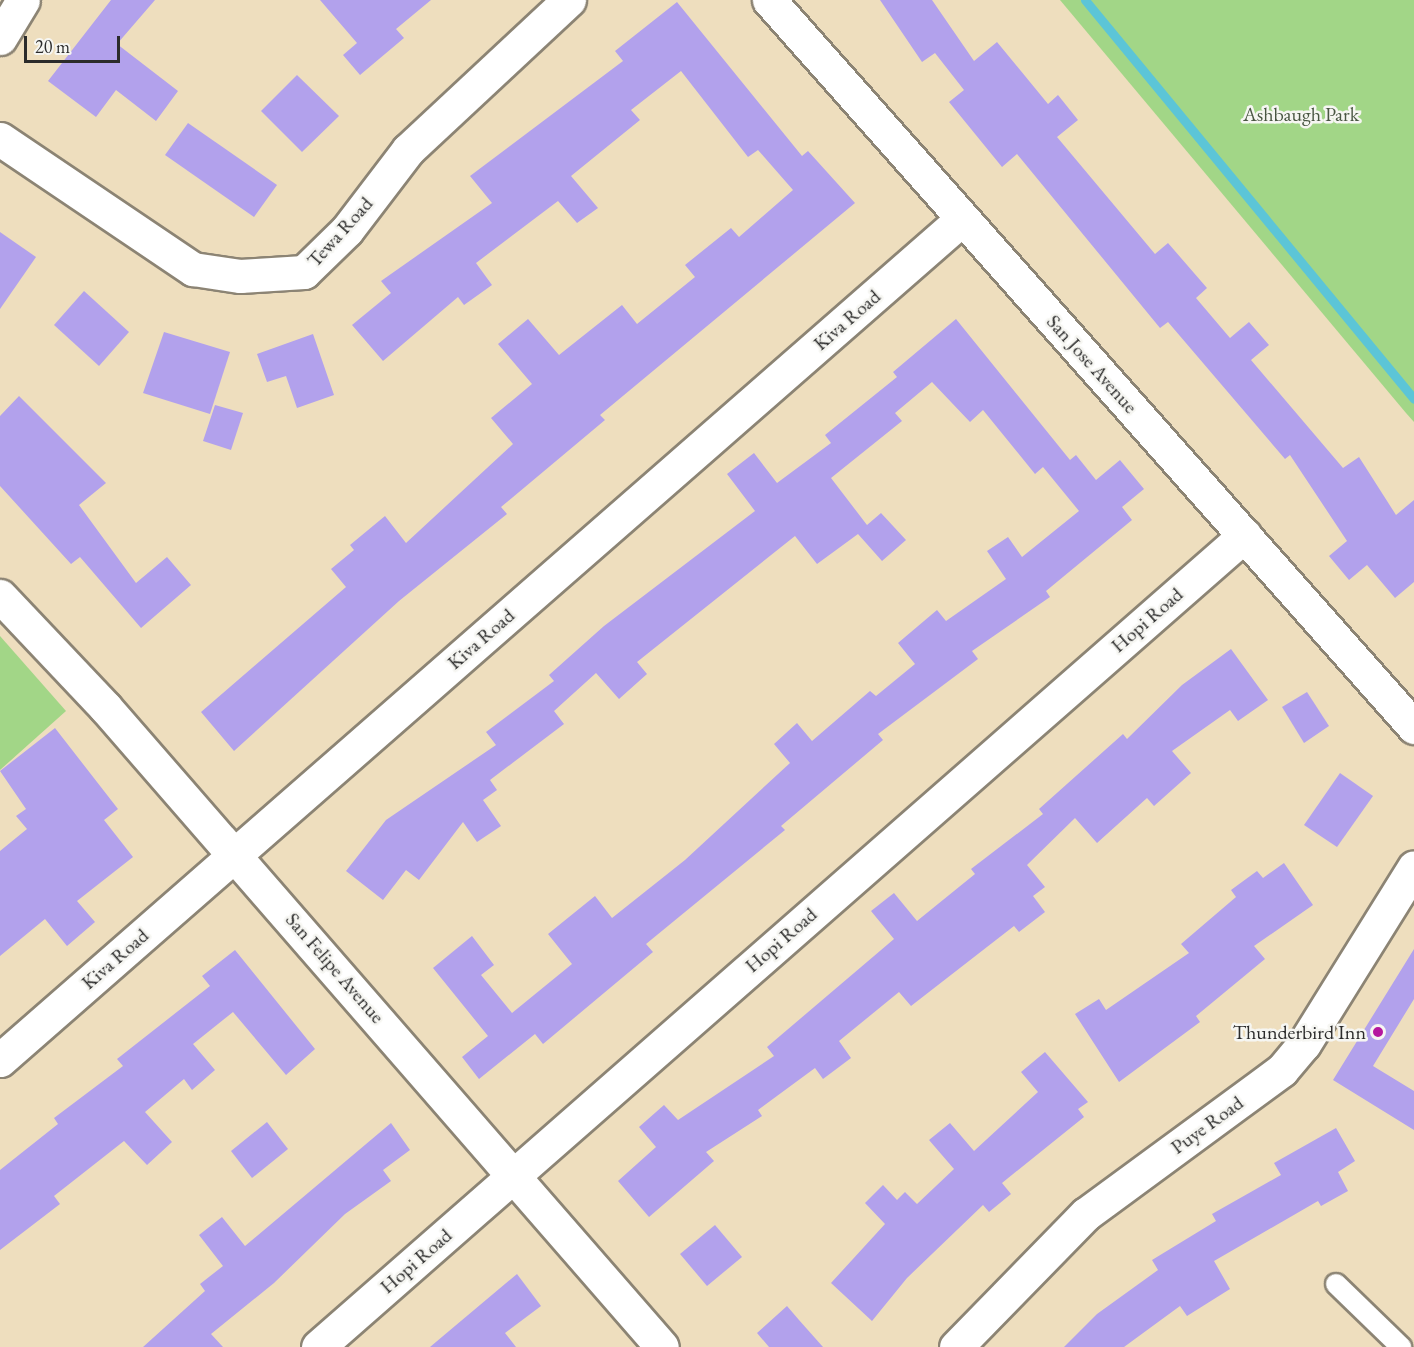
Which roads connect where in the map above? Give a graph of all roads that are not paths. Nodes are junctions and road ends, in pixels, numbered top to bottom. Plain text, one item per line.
1 (23, 0) edge
2 (569, 0) edge
3 (770, 0) edge
4 (0, 38) edge
5 (0, 139) edge
6 (962, 219) junction
7 (1245, 534) junction
8 (0, 596) edge
9 (1414, 728) edge
10 (234, 854) junction
11 (1414, 867) edge
12 (0, 1060) edge
13 (516, 1173) junction
14 (1336, 1284) dead end
15 (318, 1347) edge
16 (662, 1347) edge
17 (956, 1347) edge
18 (1401, 1347) edge

1 - 4 street
2 - 5 street, Tewa Road
3 - 6 street, San Jose Avenue
6 - 7 street, San Jose Avenue
6 - 10 street, Kiva Road
7 - 9 street, San Jose Avenue
7 - 13 street, Hopi Road
8 - 10 street, San Felipe Avenue
10 - 12 street, Kiva Road
10 - 13 street, San Felipe Avenue
11 - 17 street, Puye Road
13 - 15 street, Hopi Road
13 - 16 street, San Felipe Avenue
14 - 18 lane

